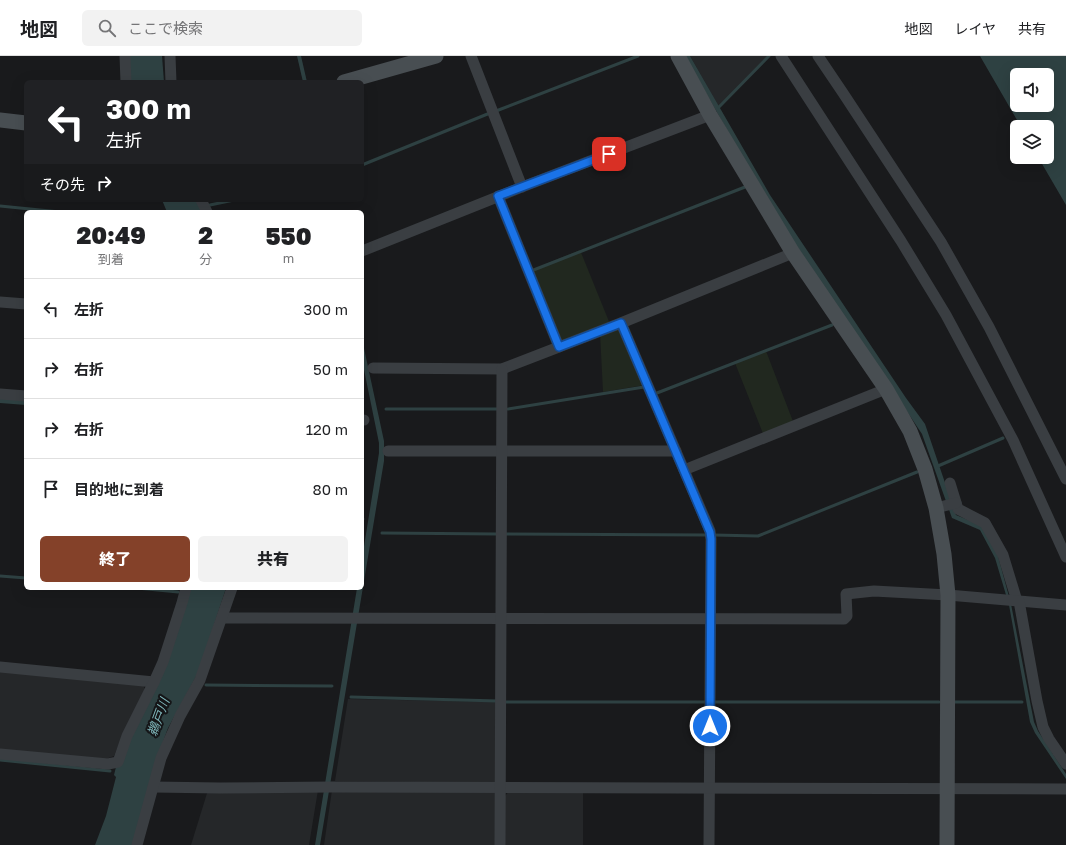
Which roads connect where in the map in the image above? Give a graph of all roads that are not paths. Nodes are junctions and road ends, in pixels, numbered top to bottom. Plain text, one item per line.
1 (125, 56) edge
2 (170, 56) edge
3 (436, 56) edge
4 (471, 56) edge
5 (678, 56) edge
6 (781, 56) edge
7 (818, 56) edge
8 (126, 80) edge
9 (171, 80) edge
10 (351, 80) edge
11 (710, 115) junction
12 (0, 120) edge
13 (24, 123) edge
14 (522, 187) junction
15 (498, 196) junction
16 (364, 250) edge
17 (793, 254) junction
18 (0, 302) edge
19 (24, 304) edge
20 (621, 323) junction
21 (559, 347) junction
22 (373, 368) dead end
23 (502, 369) junction
24 (886, 389) junction
25 (0, 394) edge
26 (24, 396) edge
27 (502, 450) junction
28 (388, 451) dead end
29 (676, 451) junction
30 (684, 470) junction
31 (1066, 479) edge
32 (950, 483) dead end
33 (948, 505) junction
34 (1066, 557) edge
35 (185, 590) edge
36 (231, 590) edge
37 (948, 595) junction
38 (1013, 601) junction
39 (1066, 605) edge
40 (222, 618) junction
41 (501, 619) junction
42 (711, 619) junction
43 (0, 668) edge
44 (154, 682) junction
45 (0, 754) edge
46 (1066, 764) edge
47 (153, 786) junction
48 (710, 787) junction
49 (500, 788) junction
50 (948, 788) junction
51 (1066, 789) edge
52 (137, 845) edge
53 (500, 845) edge
54 (709, 845) edge
55 (947, 845) edge

1 - 8 street
2 - 9 street
3 - 10 street
4 - 14 street
5 - 11 street
6 - 34 street
7 - 31 street
11 - 14 street
11 - 17 street
12 - 13 street
14 - 15 street
15 - 16 street
15 - 21 street
17 - 20 street
17 - 24 street
18 - 19 street
20 - 21 street
20 - 29 street
21 - 23 street
22 - 23 street
23 - 27 street
24 - 30 street
24 - 33 street
25 - 26 street
27 - 28 street
27 - 29 street
27 - 41 street
29 - 30 street
30 - 42 street
32 - 33 street
33 - 37 street
33 - 38 street
35 - 44 street
36 - 40 street
37 - 38 street
37 - 42 street
37 - 50 street
38 - 39 street
38 - 46 street
40 - 41 street
40 - 47 street
41 - 42 street
41 - 49 street
42 - 48 street
43 - 44 street
44 - 45 street
47 - 49 street
47 - 52 street
48 - 49 street
48 - 50 street
48 - 54 street
49 - 53 street
50 - 51 street
50 - 55 street

